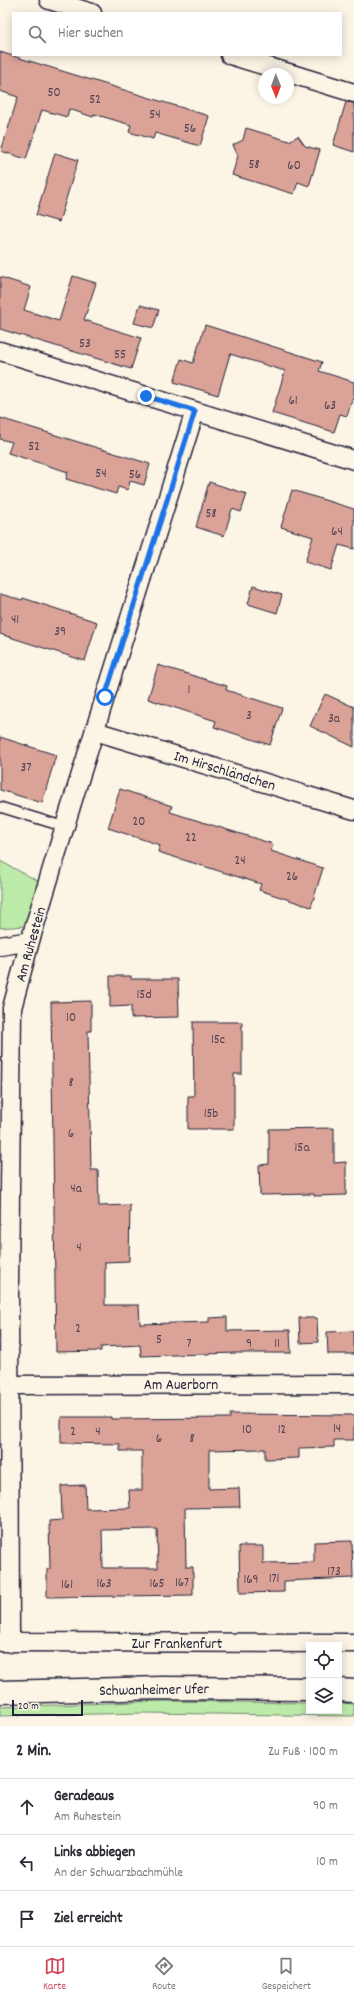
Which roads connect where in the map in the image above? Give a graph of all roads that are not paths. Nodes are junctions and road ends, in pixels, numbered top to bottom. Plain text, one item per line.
1 (50, 0) edge
2 (89, 12) edge
3 (233, 56) edge
4 (354, 93) edge
5 (0, 351) edge
6 (195, 411) junction
7 (354, 460) edge
8 (95, 730) junction
9 (0, 807) edge
10 (354, 810) edge
11 (65, 827) junction
12 (30, 940) junction
13 (0, 946) edge
14 (4, 1285) edge
15 (354, 1384) edge
16 (8, 1385) junction
17 (5, 1642) edge
18 (354, 1643) edge
19 (306, 1689) edge
20 (342, 1690) edge
21 (354, 1691) edge
22 (0, 1692) edge

1 - 2 street
3 - 4 street
5 - 6 street
6 - 7 street
6 - 8 street, Am Ruhestein
8 - 10 street, Im Hirschländchen
8 - 11 street, Am Ruhestein
9 - 11 lane
11 - 12 street, Am Ruhestein
12 - 13 street
12 - 14 street, Am Ruhestein
14 - 16 street, Am Ruhestein
15 - 16 street, Am Auerborn
16 - 17 street, Am Ruhestein
17 - 18 street, Zur Frankenfurt
19 - 22 main road, Schwanheimer Ufer
20 - 21 main road

